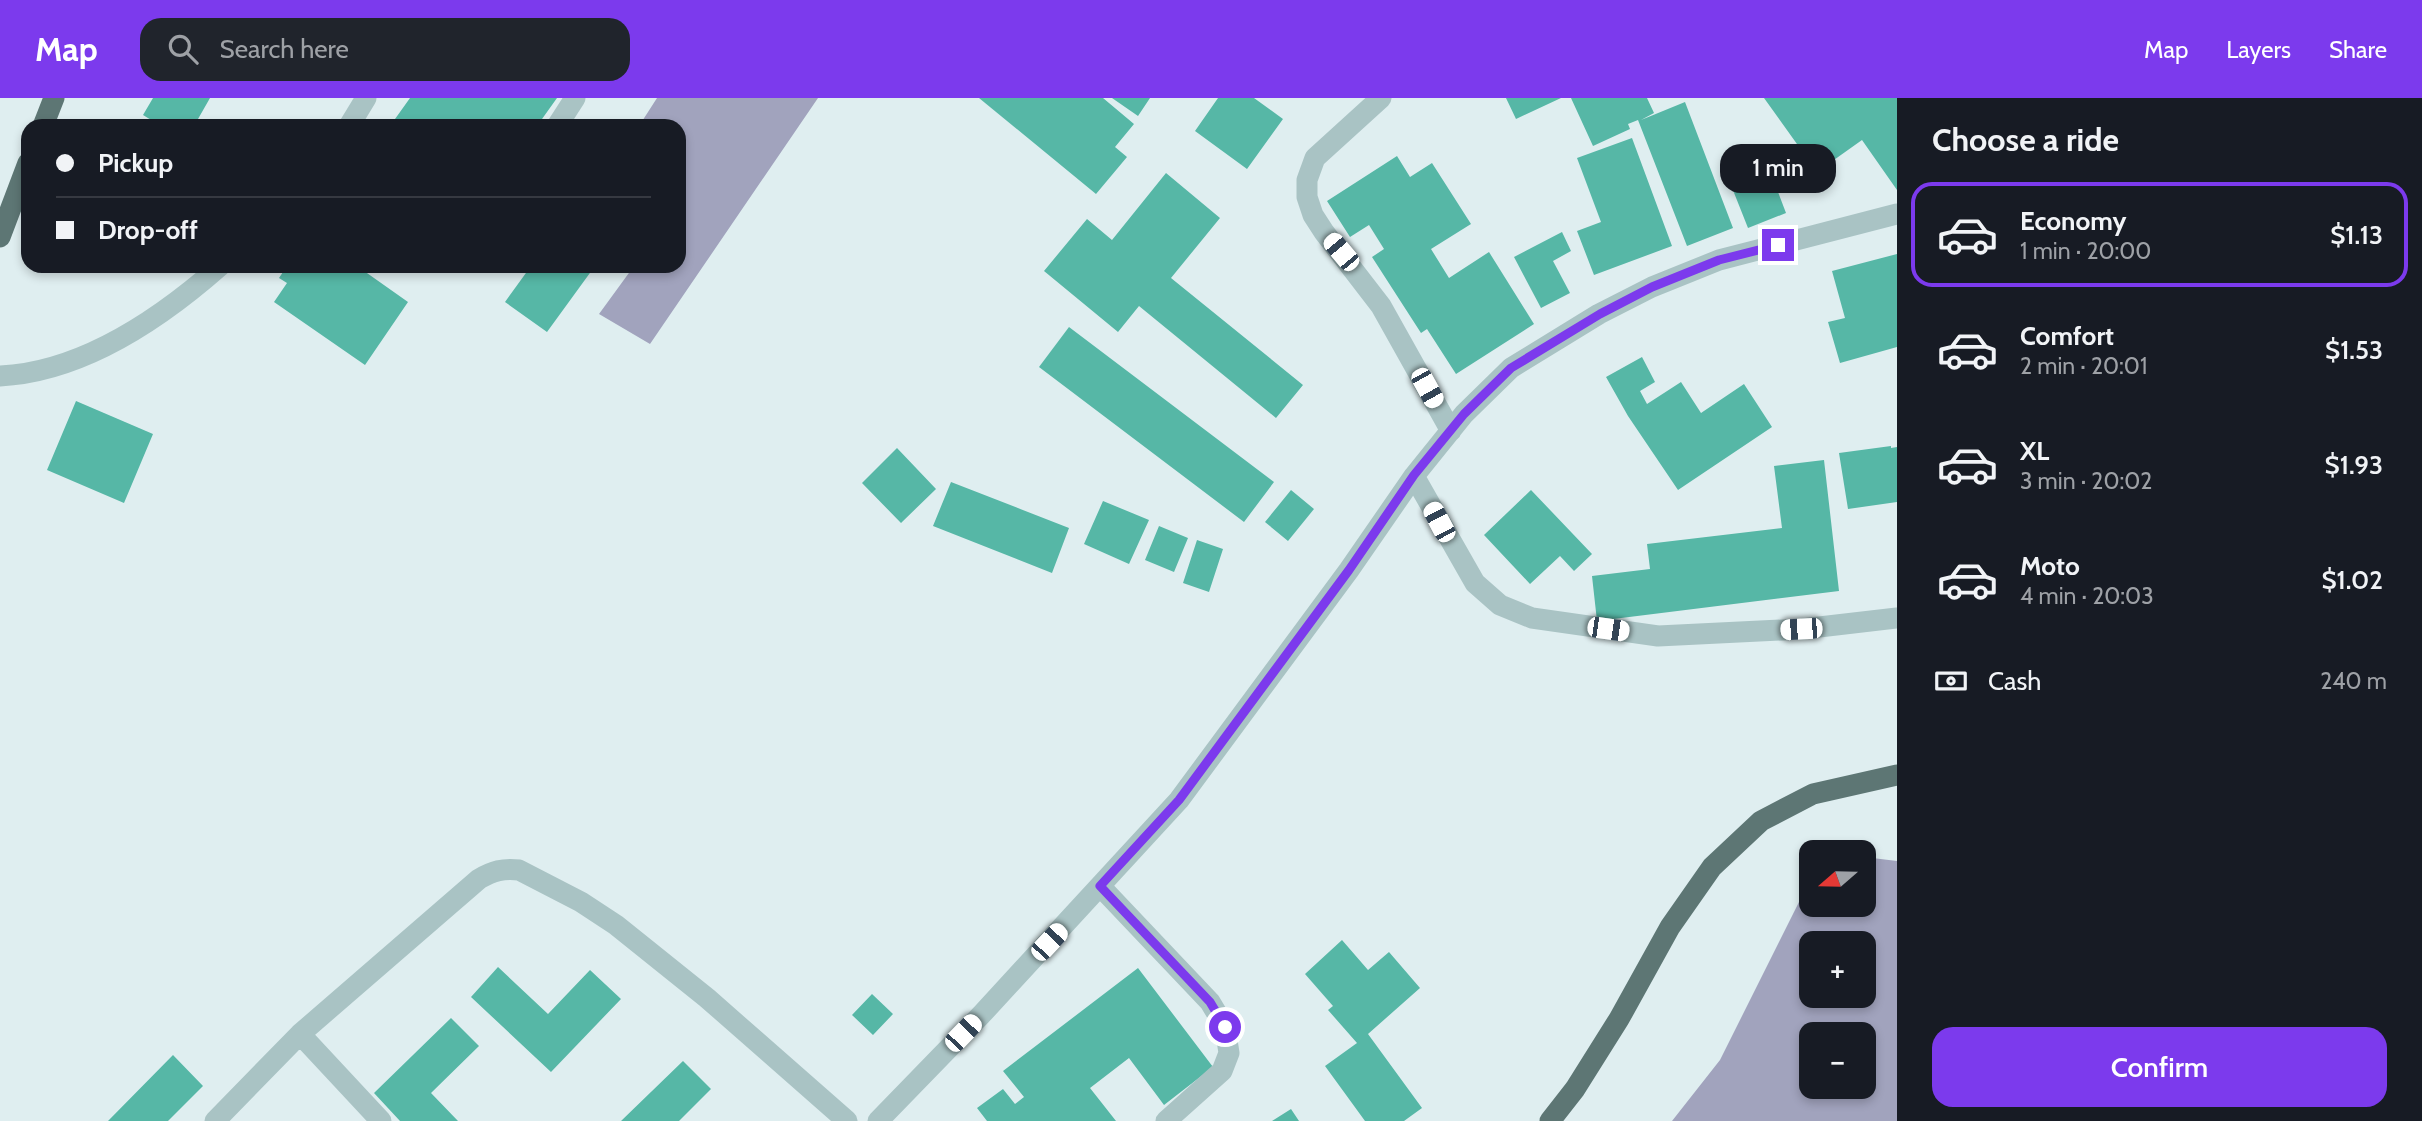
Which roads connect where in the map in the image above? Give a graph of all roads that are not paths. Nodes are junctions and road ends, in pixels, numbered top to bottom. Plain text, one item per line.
1 (54, 98) edge
2 (366, 98) edge
3 (575, 98) edge
4 (1381, 98) edge
5 (46, 119) edge
6 (353, 119) edge
7 (562, 119) edge
8 (21, 182) edge
9 (1897, 214) edge
10 (0, 237) edge
11 (212, 273) edge
12 (0, 376) edge
13 (1451, 431) junction
14 (1414, 475) junction
15 (1897, 618) edge
16 (1897, 775) edge
17 (1100, 886) junction
18 (300, 1034) junction
19 (215, 1121) edge
20 (381, 1121) edge
21 (847, 1121) edge
22 (878, 1121) edge
23 (1166, 1121) edge
24 (1550, 1121) edge

1 - 5 main road
2 - 6 street
3 - 7 street
4 - 13 street
8 - 10 main road
9 - 13 street
11 - 12 street
13 - 14 street
14 - 15 street
14 - 17 street
16 - 24 main road
17 - 22 street
17 - 23 street
18 - 19 street
18 - 20 street
18 - 21 street

